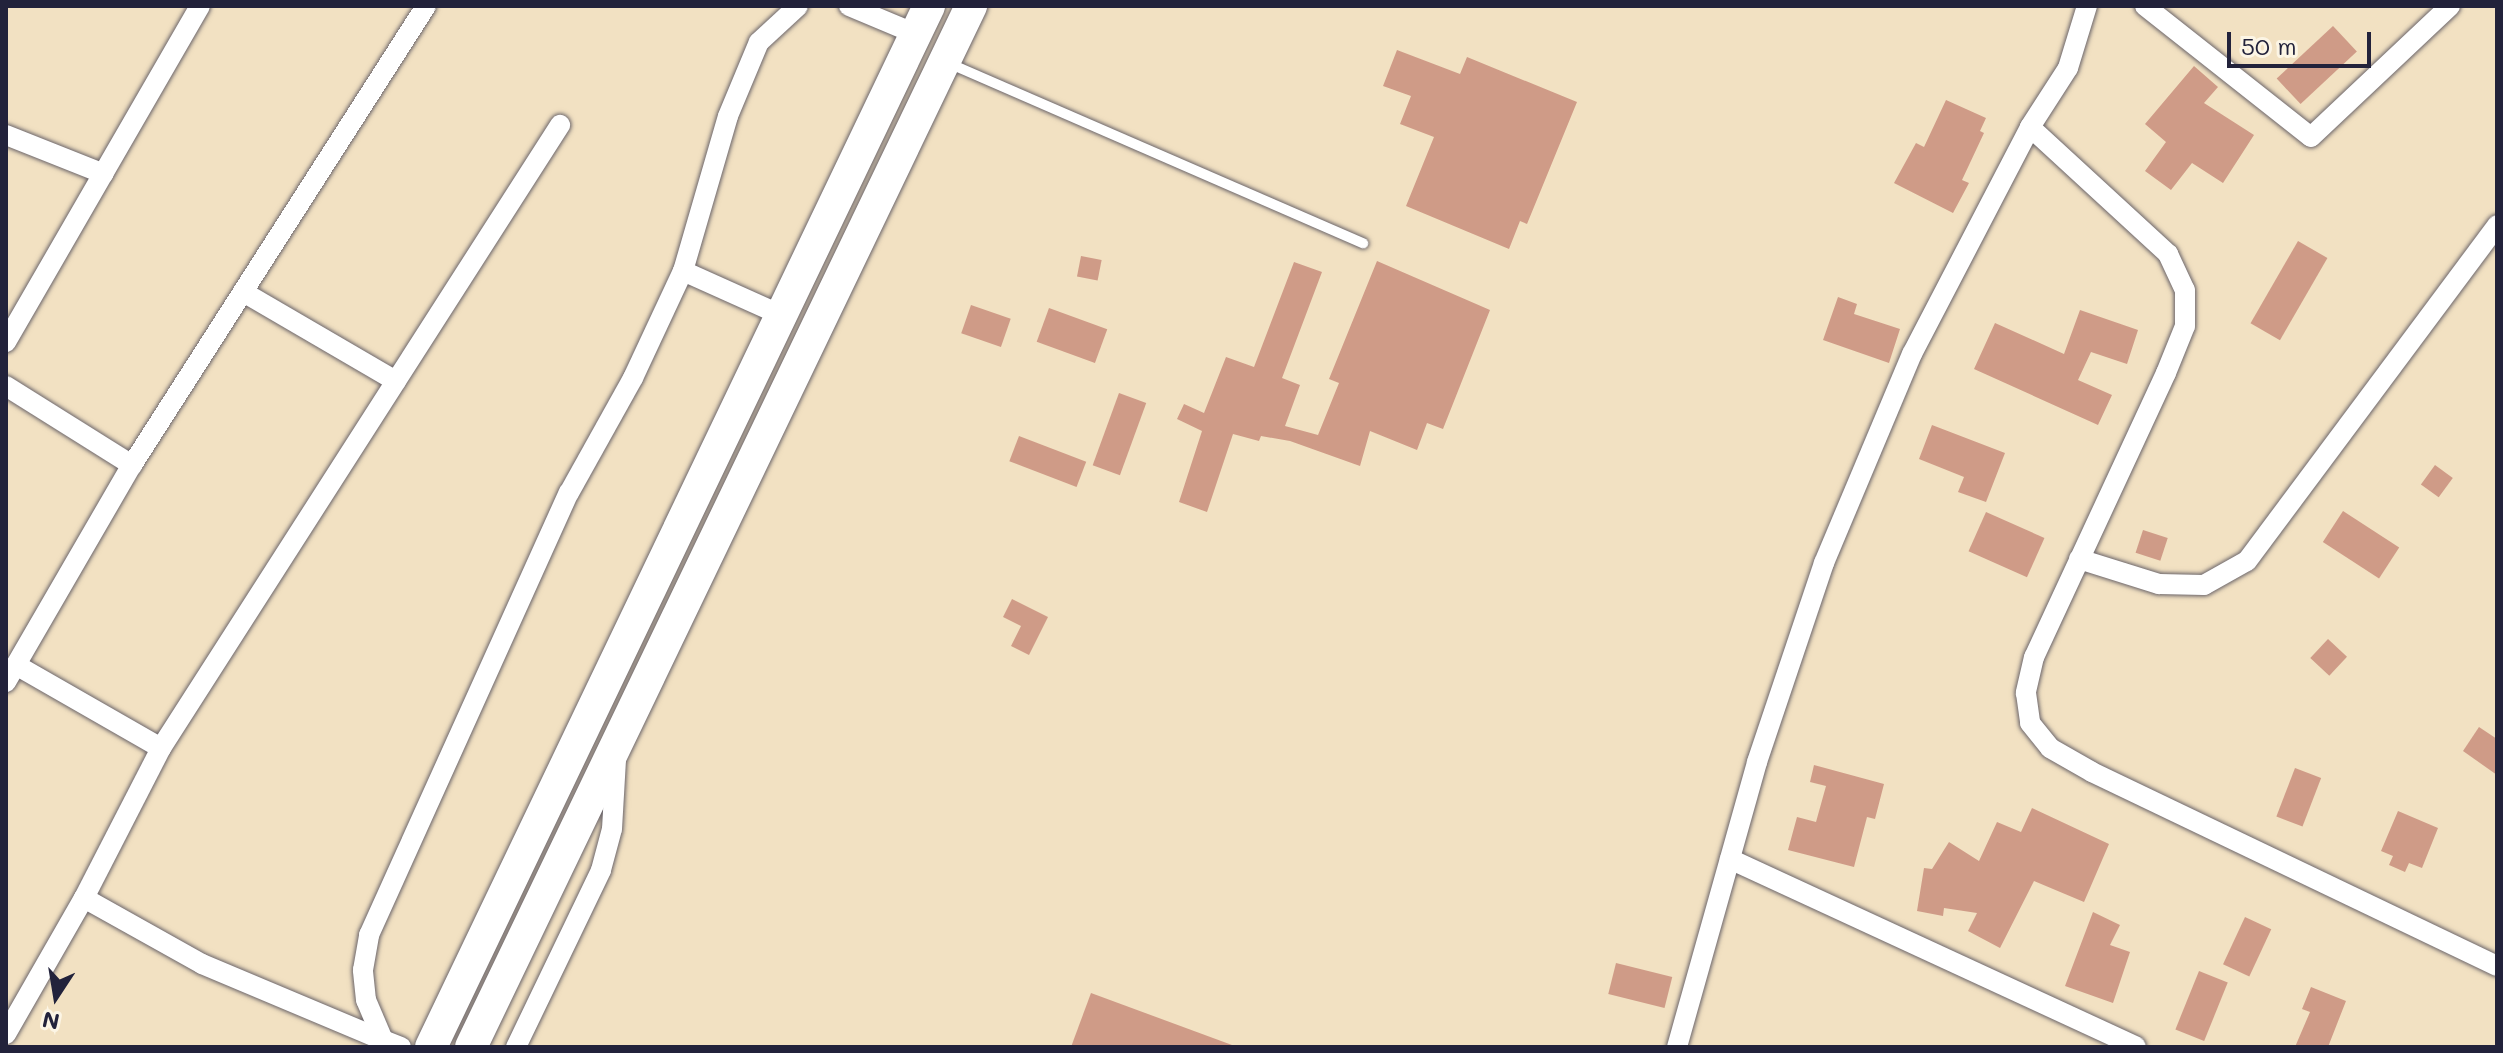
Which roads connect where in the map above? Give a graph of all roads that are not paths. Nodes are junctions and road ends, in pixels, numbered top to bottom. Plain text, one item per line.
1 (200, 6) edge
2 (426, 6) edge
3 (798, 6) edge
4 (849, 6) edge
5 (971, 6) edge
6 (2087, 6) edge
7 (2145, 6) edge
8 (2450, 6) edge
9 (923, 20) edge
10 (944, 62) junction
11 (560, 125) dead end
12 (2030, 127) junction
13 (6, 135) edge
14 (104, 174) junction
15 (2497, 225) edge
16 (1363, 243) dead end
17 (683, 271) junction
18 (243, 292) junction
19 (781, 315) junction
20 (6, 342) edge
21 (396, 381) junction
22 (6, 386) edge
23 (132, 465) junction
24 (2079, 559) junction
25 (11, 673) edge
26 (617, 743) junction
27 (161, 748) junction
28 (1730, 859) junction
29 (84, 898) junction
30 (2497, 966) edge
31 (6, 1034) edge
32 (392, 1044) edge
33 (431, 1047) edge
34 (471, 1047) edge
35 (516, 1047) edge
36 (1677, 1047) edge
37 (2136, 1047) edge

1 - 14 street
2 - 18 street
3 - 17 street
4 - 9 street
5 - 10 main road
6 - 12 street
7 - 8 street
9 - 19 main road
10 - 16 lane
10 - 26 main road
11 - 21 street
12 - 24 street
12 - 28 street
13 - 14 street
14 - 20 street
15 - 24 street
17 - 19 street
17 - 32 street
18 - 21 street
18 - 23 street
19 - 33 main road
21 - 27 street
22 - 23 street
23 - 25 street
24 - 30 street
25 - 27 street
26 - 34 main road
26 - 35 street
27 - 29 street
28 - 36 street
28 - 37 street
29 - 31 street
29 - 32 street

